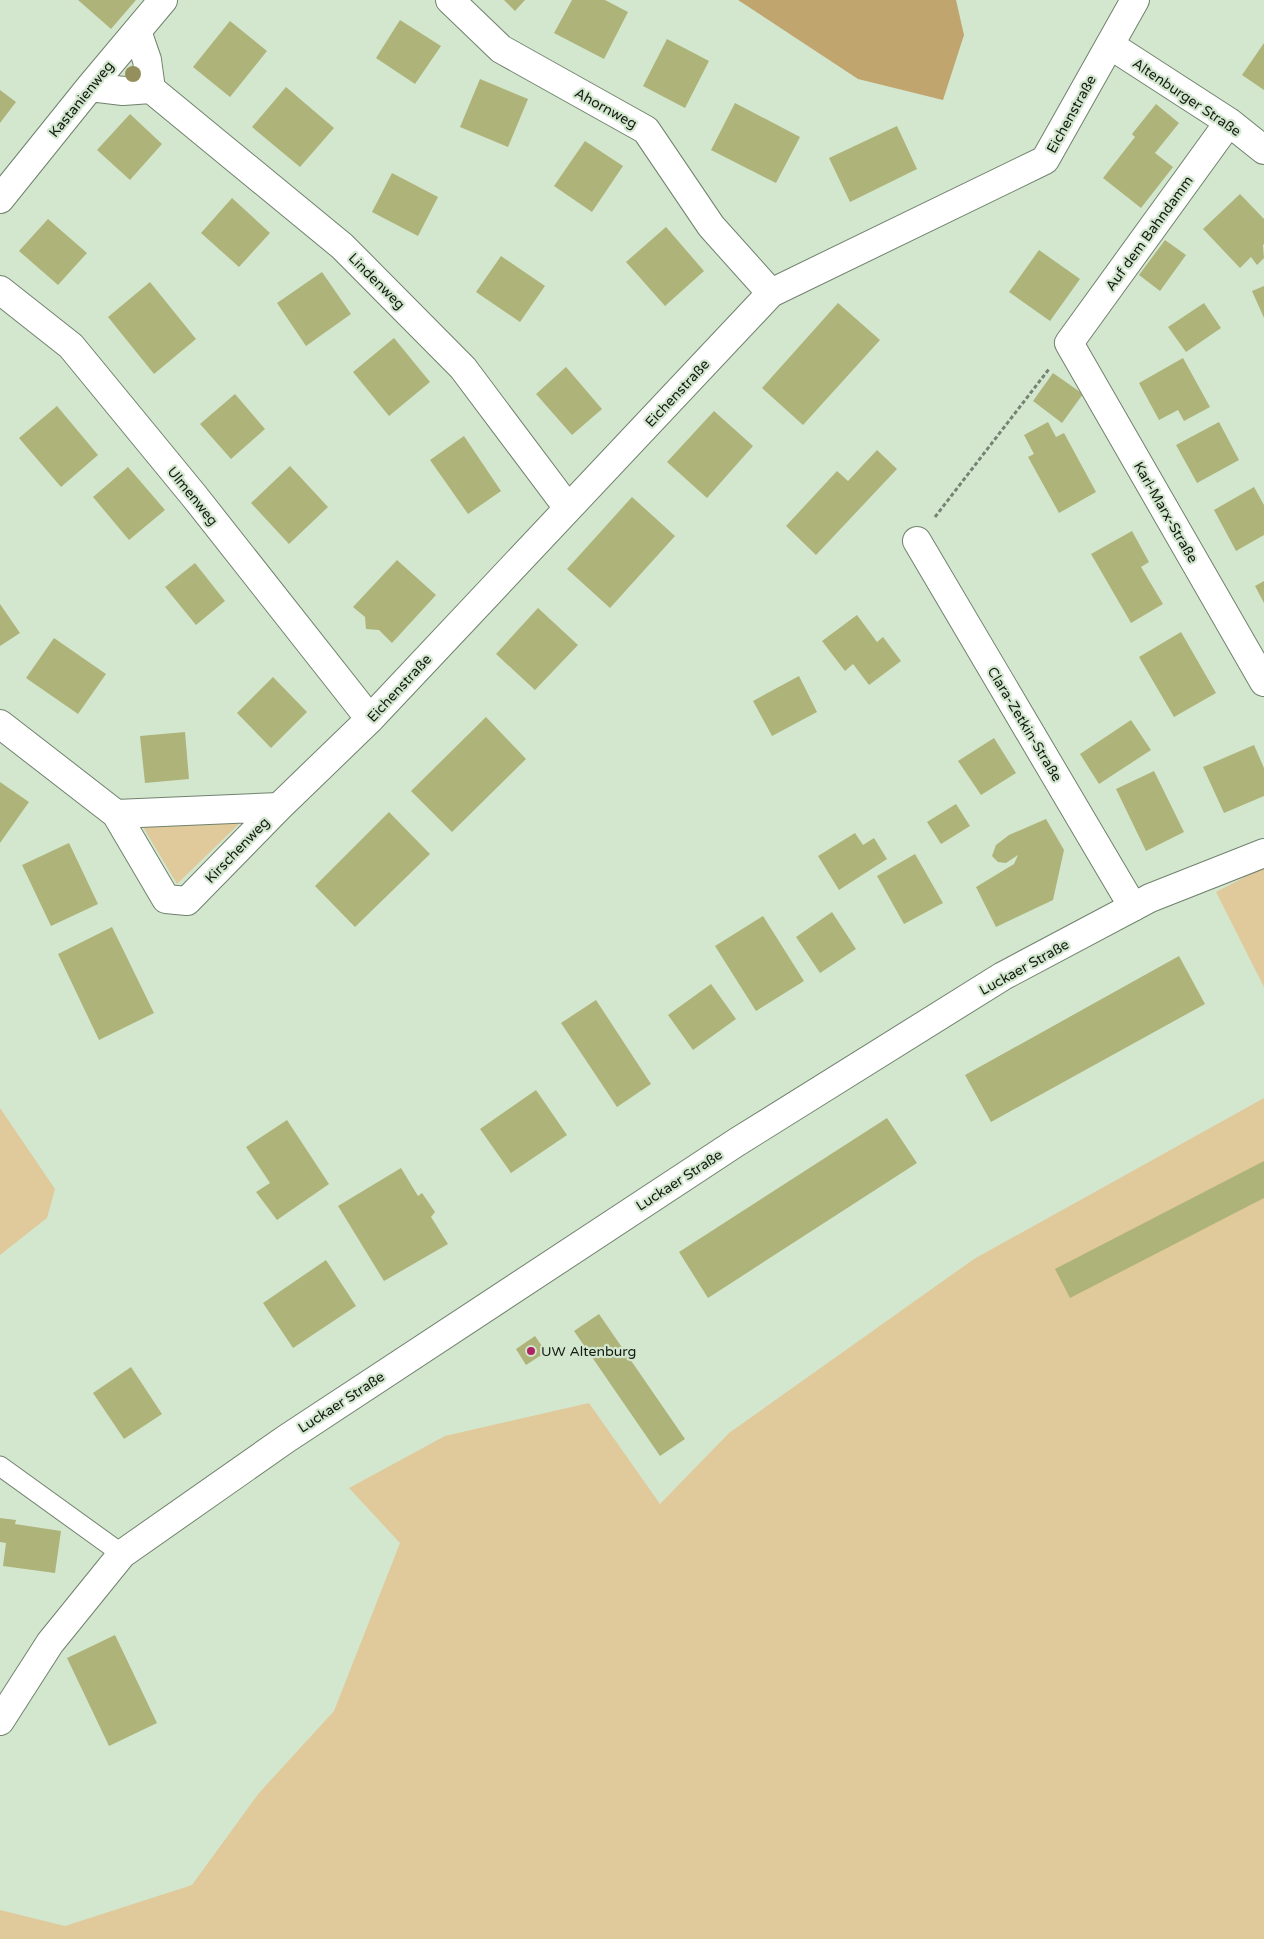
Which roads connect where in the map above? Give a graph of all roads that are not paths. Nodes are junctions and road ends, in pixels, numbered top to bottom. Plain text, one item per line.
1 (163, 0) edge
2 (450, 0) edge
3 (1135, 0) edge
4 (137, 30) junction
5 (1110, 45) junction
6 (90, 87) junction
7 (151, 88) junction
8 (1228, 122) junction
9 (1264, 150) edge
10 (0, 199) edge
11 (0, 290) edge
12 (771, 294) junction
13 (1069, 343) joint
14 (568, 508) junction
15 (917, 541) road end
16 (1264, 682) edge
17 (370, 719) junction
18 (0, 724) edge
19 (279, 807) junction
20 (116, 814) junction
21 (1264, 853) edge
22 (1133, 907) junction
23 (0, 1466) edge
24 (122, 1554) junction
25 (0, 1721) edge

1 - 4 street, Kastanienweg
2 - 12 street, Ahornweg
3 - 5 street, Eichenstraße
4 - 6 street, Kastanienweg
4 - 7 street
5 - 8 street, Altenburger Straße
5 - 12 street, Eichenstraße
6 - 7 street
6 - 10 street, Kastanienweg
7 - 14 street, Lindenweg
8 - 9 street, Altenburger Straße
8 - 13 street, Auf dem Bahndamm
11 - 17 street, Ulmenweg
12 - 14 street, Eichenstraße
13 - 16 street, Karl-Marx-Straße
14 - 17 street, Eichenstraße
15 - 22 street, Clara-Zetkin-Straße
17 - 19 street, Eichenstraße
18 - 20 street, Kirschenweg
19 - 20 street, Kirschenweg
19 - 20 street, Kirschenweg
21 - 22 street, Luckaer Straße
22 - 24 street, Luckaer Straße
23 - 24 lane
24 - 25 street, Luckaer Straße

